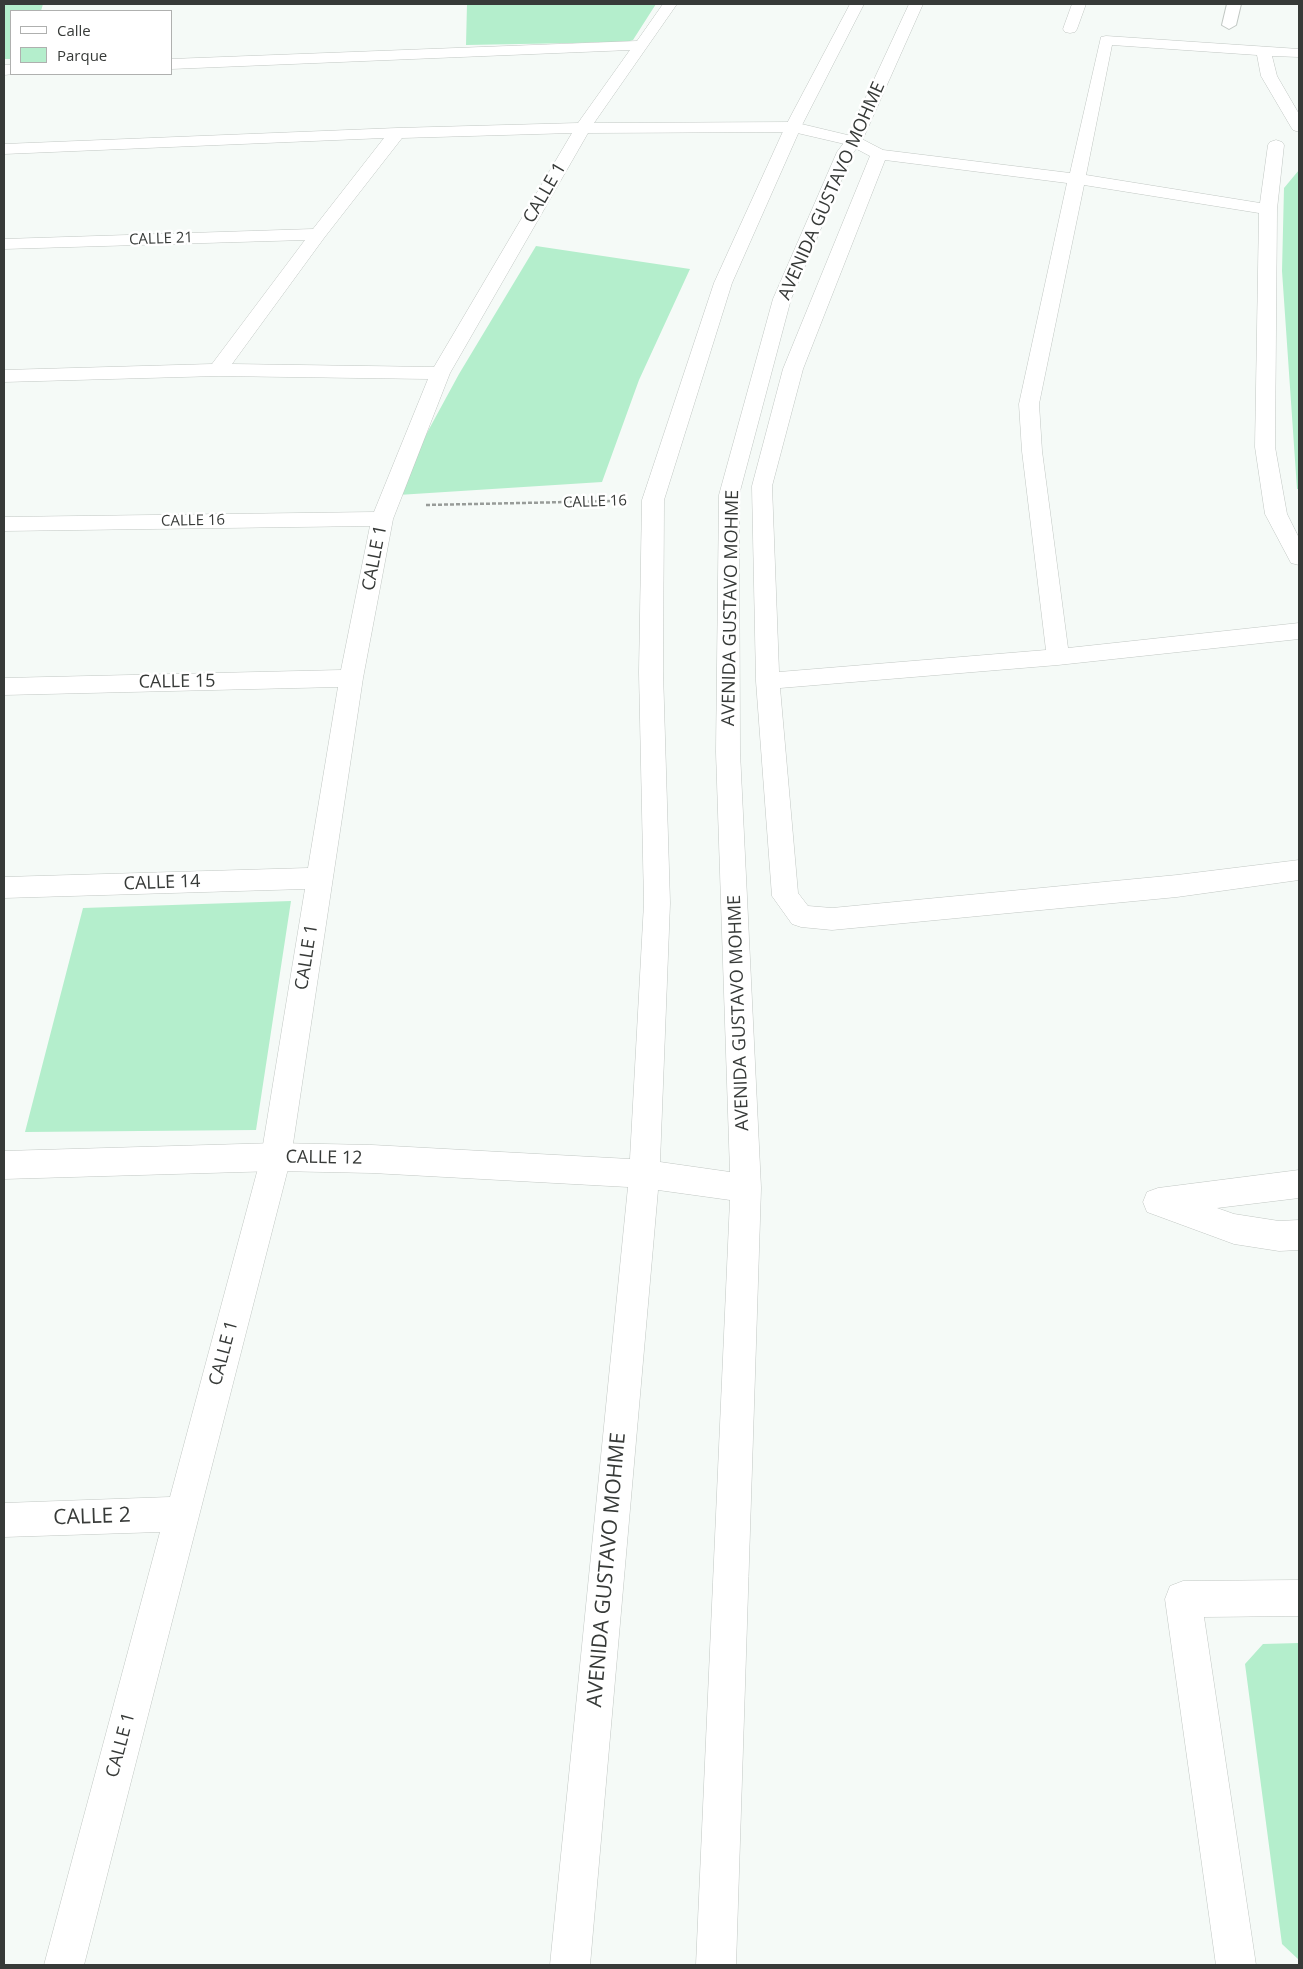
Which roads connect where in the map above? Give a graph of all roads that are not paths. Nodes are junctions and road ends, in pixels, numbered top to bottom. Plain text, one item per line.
1 (670, 4) edge
2 (857, 4) edge
3 (916, 4) edge
4 (1080, 4) edge
5 (1234, 4) edge
6 (1230, 25) dead end
7 (1070, 29) dead end
8 (642, 45) junction
9 (1262, 50) junction
10 (1299, 53) edge
11 (172, 64) edge
12 (793, 127) junction
13 (583, 128) junction
14 (1299, 128) edge
15 (396, 133) junction
16 (854, 141) junction
17 (1276, 145) dead end
18 (4, 149) edge
19 (879, 154) junction
20 (1076, 179) junction
21 (1268, 209) junction
22 (318, 234) junction
23 (4, 244) edge
24 (218, 370) junction
25 (440, 373) junction
26 (4, 376) edge
27 (384, 513) junction
28 (4, 524) edge
29 (1299, 558) edge
30 (1299, 631) edge
31 (1058, 657) junction
32 (351, 678) junction
33 (768, 681) junction
34 (4, 686) edge
35 (1299, 870) edge
36 (319, 878) junction
37 (4, 887) edge
38 (276, 1157) junction
39 (4, 1165) edge
40 (644, 1174) junction
41 (1299, 1184) edge
42 (746, 1188) junction
43 (1299, 1235) edge
44 (181, 1514) junction
45 (4, 1520) edge
46 (1299, 1598) edge
47 (64, 1965) edge
48 (570, 1965) edge
49 (716, 1965) edge
50 (1236, 1965) edge

1 - 8 street, CALLE 1
2 - 12 street, AVENIDA GUSTAVO MOHME
3 - 16 street, AVENIDA GUSTAVO MOHME
4 - 7 street
5 - 6 lane
8 - 11 street
8 - 13 street, CALLE 1
9 - 10 street
9 - 14 street
9 - 20 street
12 - 13 street
12 - 16 street
12 - 40 street, AVENIDA GUSTAVO MOHME
13 - 15 street
13 - 25 street, CALLE 1
15 - 18 street
15 - 22 street
16 - 19 street
16 - 42 street, AVENIDA GUSTAVO MOHME
17 - 21 street
19 - 20 street
19 - 33 street
20 - 21 street
20 - 31 street
21 - 29 street
22 - 23 street, CALLE 21
22 - 24 street
24 - 25 street
24 - 26 street
25 - 27 street, CALLE 1
27 - 28 street, CALLE 16
27 - 32 street, CALLE 1
30 - 31 street
31 - 33 street
32 - 34 street, CALLE 15
32 - 36 street, CALLE 1
33 - 35 street
36 - 37 street, CALLE 14
36 - 38 street, CALLE 1
38 - 39 street, CALLE 12
38 - 40 street, CALLE 12
38 - 44 street, CALLE 1
40 - 42 street
40 - 48 street, AVENIDA GUSTAVO MOHME
41 - 43 street
42 - 49 street, AVENIDA GUSTAVO MOHME
44 - 45 street, CALLE 2
44 - 47 street, CALLE 1
46 - 50 street

